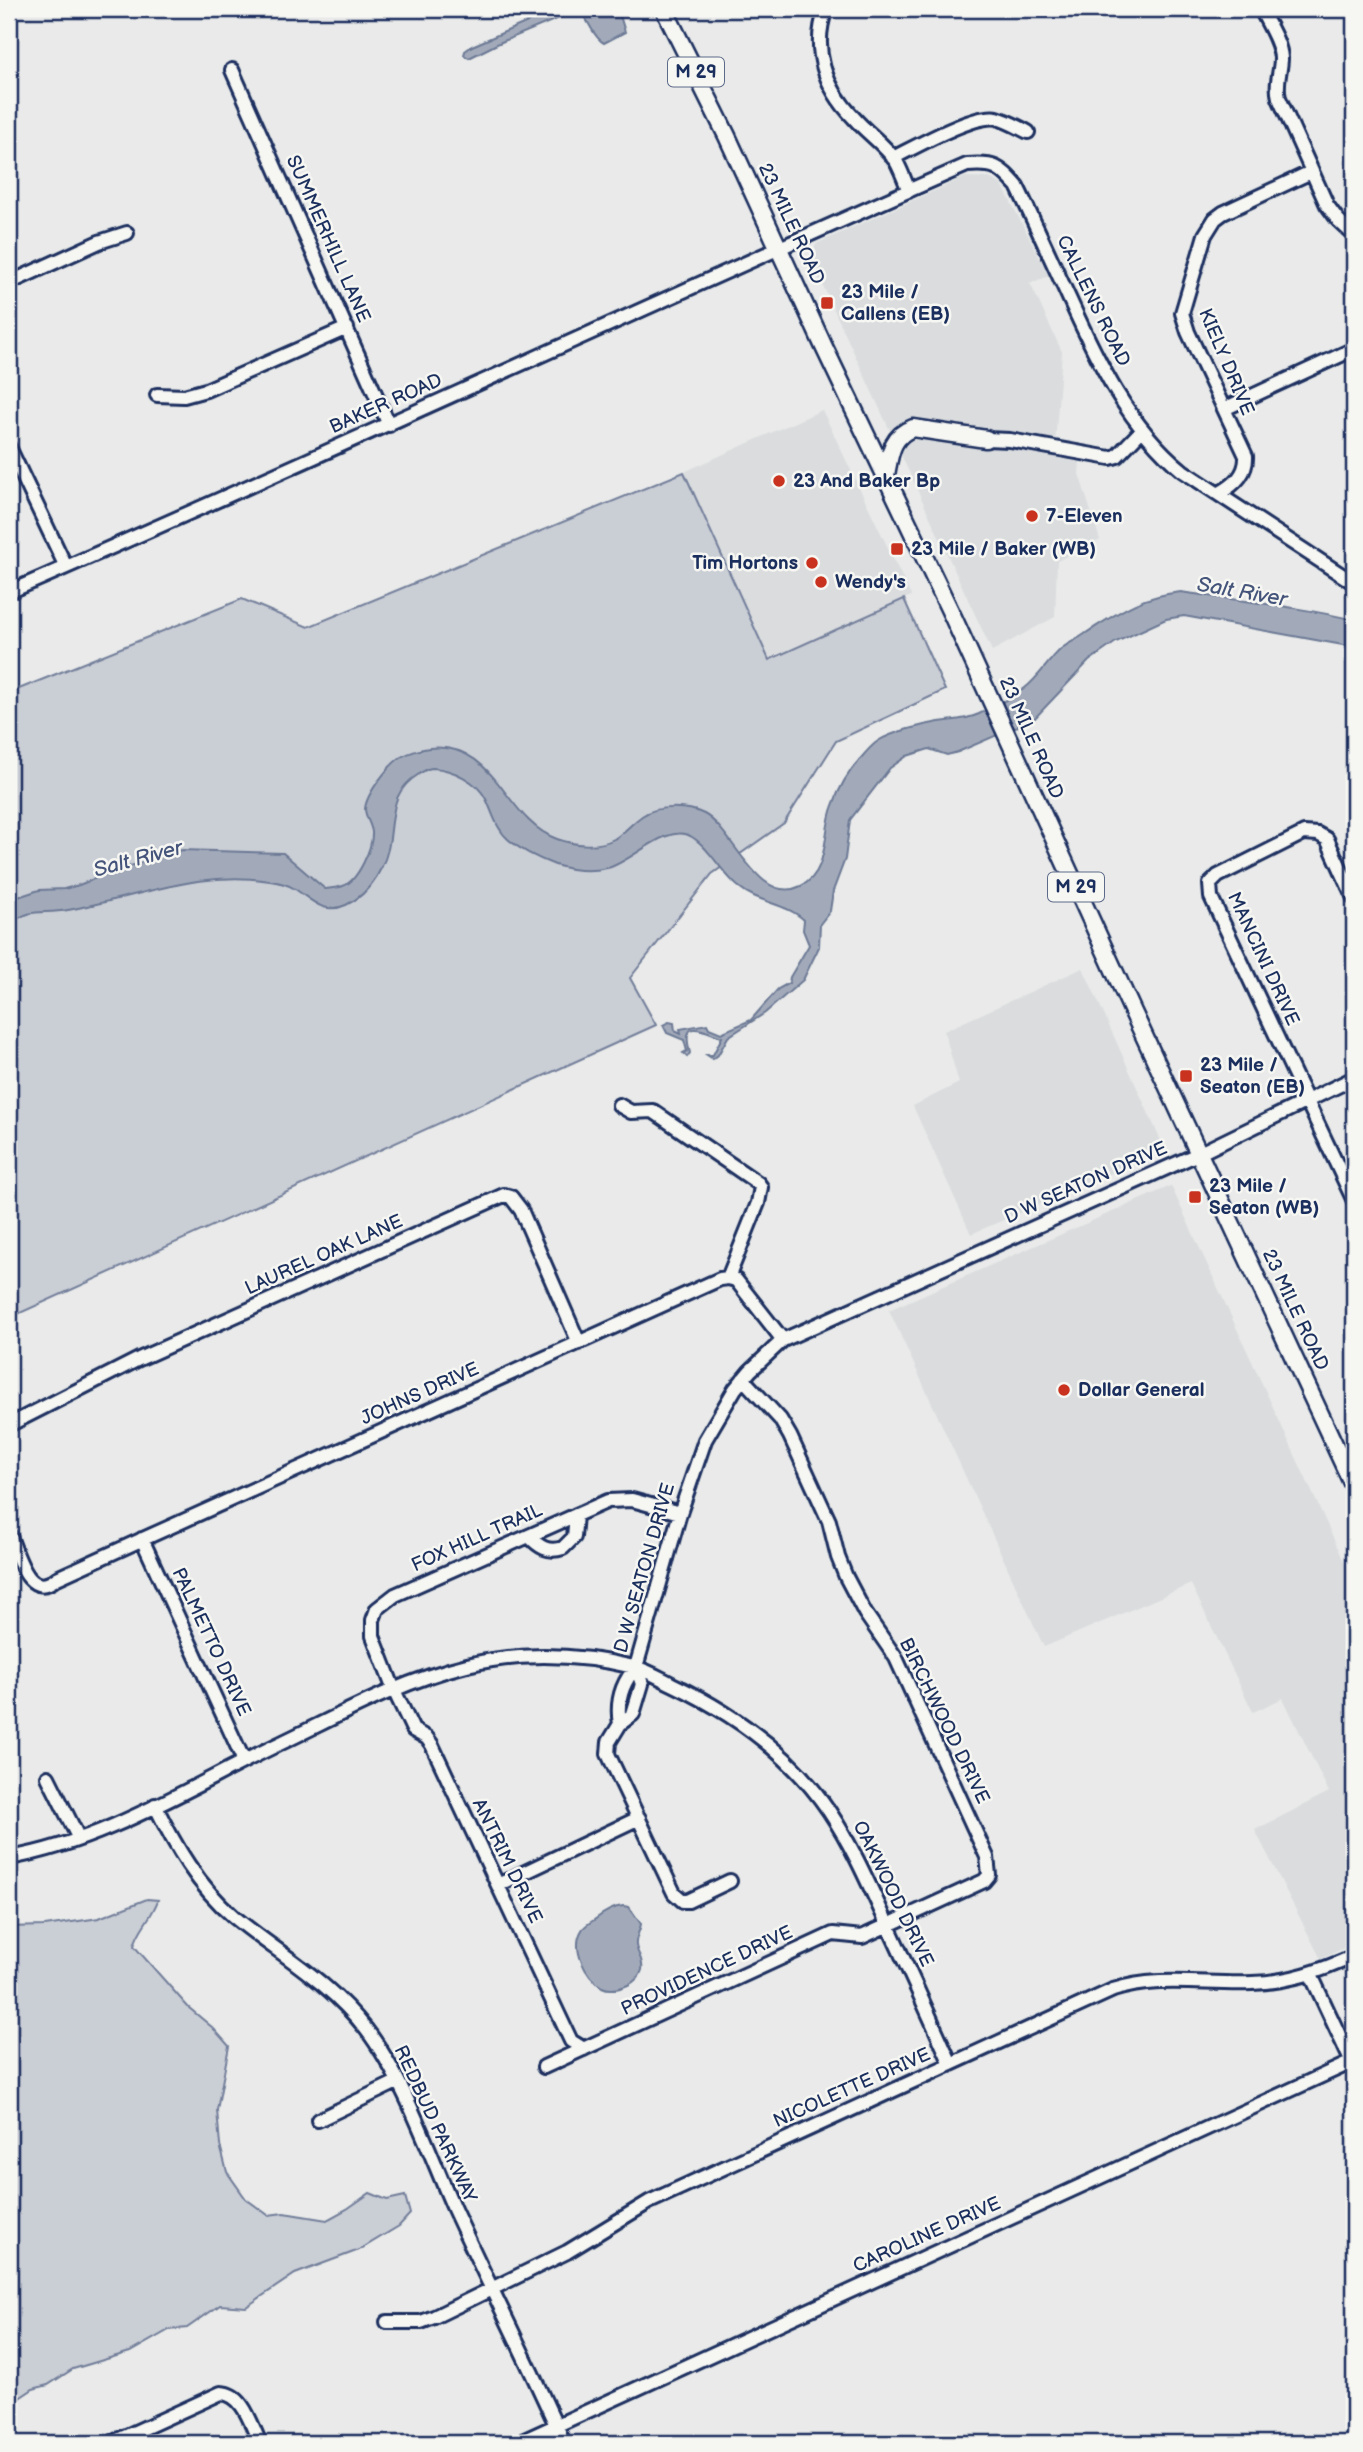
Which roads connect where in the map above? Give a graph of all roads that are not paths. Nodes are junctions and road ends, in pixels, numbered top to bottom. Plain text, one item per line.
1 (664, 9) edge
2 (826, 9) edge
3 (1261, 9) edge
4 (232, 70) dead end
5 (1028, 132) dead end
6 (893, 158) junction
7 (1311, 172) junction
8 (909, 191) junction
9 (127, 233) dead end
10 (1354, 235) edge
11 (778, 248) junction
12 (9, 283) edge
13 (347, 328) junction
14 (1354, 349) edge
15 (157, 396) dead end
16 (1224, 409) junction
17 (389, 425) junction
18 (1142, 430) junction
19 (986, 439) joint
20 (9, 447) edge
21 (886, 475) junction
22 (1218, 494) junction
23 (66, 567) junction
24 (1354, 583) edge
25 (9, 592) edge
26 (1354, 898) edge
27 (1354, 1078) edge
28 (1307, 1100) junction
29 (619, 1105) dead end
30 (1200, 1153) junction
31 (1354, 1201) edge
32 (728, 1278) junction
33 (783, 1340) junction
34 (579, 1343) junction
35 (743, 1379) junction
36 (9, 1425) edge
37 (1354, 1487) edge
38 (680, 1513) junction
39 (576, 1515) junction
40 (9, 1534) edge
41 (529, 1536) junction
42 (142, 1539) junction
43 (636, 1667) junction
44 (394, 1690) junction
45 (244, 1760) junction
46 (48, 1777) dead end
47 (155, 1805) junction
48 (639, 1818) junction
49 (79, 1839) junction
50 (9, 1857) edge
51 (730, 1881) dead end
52 (498, 1885) junction
53 (888, 1925) junction
54 (1354, 1956) edge
55 (1311, 1975) junction
56 (584, 2049) junction
57 (951, 2064) junction
58 (1353, 2065) edge
59 (544, 2067) dead end
60 (397, 2082) junction
61 (318, 2120) dead end
62 (491, 2289) junction
63 (387, 2322) dead end
64 (556, 2425) junction
65 (111, 2443) edge
66 (260, 2443) edge
67 (518, 2443) edge
68 (564, 2443) edge

1 - 11 main road, 23 MILE ROAD / M 29
2 - 6 street
3 - 7 street
4 - 13 street, SUMMERHILL LANE
5 - 6 street
6 - 8 street
7 - 10 street
7 - 16 street, KIELY DRIVE
8 - 11 street, CALLENS ROAD
8 - 18 street, CALLENS ROAD
9 - 12 street
11 - 17 street, BAKER ROAD
11 - 21 main road, 23 MILE ROAD / M 29
13 - 15 street
13 - 17 street, SUMMERHILL LANE
14 - 16 street
16 - 22 street, KIELY DRIVE
17 - 23 street, BAKER ROAD
18 - 19 street
18 - 22 street, CALLENS ROAD
19 - 21 main road
20 - 23 street
21 - 30 main road, 23 MILE ROAD / M 29
22 - 24 street, CALLENS ROAD
23 - 25 street, BAKER ROAD
26 - 28 street, MANCINI DRIVE
27 - 28 street, D W SEATON DRIVE
28 - 30 street, D W SEATON DRIVE
28 - 31 street, MANCINI DRIVE
29 - 32 street
30 - 33 street, D W SEATON DRIVE
30 - 37 main road, 23 MILE ROAD / M 29
32 - 33 street
32 - 34 street, JOHNS DRIVE
33 - 35 street, D W SEATON DRIVE
34 - 36 street, LAUREL OAK LANE
34 - 42 street, JOHNS DRIVE
35 - 38 street, D W SEATON DRIVE
35 - 53 street, BIRCHWOOD DRIVE
38 - 39 street, FOX HILL TRAIL
38 - 43 street, D W SEATON DRIVE
39 - 41 street, FOX HILL TRAIL
39 - 41 street
40 - 42 street, JOHNS DRIVE
41 - 44 street, FOX HILL TRAIL
42 - 45 street, PALMETTO DRIVE
43 - 44 street, D W SEATON DRIVE
43 - 48 street
43 - 53 street, OAKWOOD DRIVE
44 - 45 street, D W SEATON DRIVE
44 - 52 street, ANTRIM DRIVE
45 - 47 street, D W SEATON DRIVE
46 - 49 street
47 - 49 street, D W SEATON DRIVE
47 - 60 street, REDBUD PARKWAY
48 - 51 street
48 - 52 street
49 - 50 street, D W SEATON DRIVE
52 - 56 street, ANTRIM DRIVE
53 - 56 street, PROVIDENCE DRIVE
53 - 57 street, OAKWOOD DRIVE
54 - 55 street, NICOLETTE DRIVE
55 - 57 street, NICOLETTE DRIVE
55 - 58 street
56 - 59 street, PROVIDENCE DRIVE
57 - 62 street, NICOLETTE DRIVE
58 - 64 street, CAROLINE DRIVE
60 - 61 street
60 - 62 street, REDBUD PARKWAY
62 - 63 street, NICOLETTE DRIVE
62 - 64 street, REDBUD PARKWAY
64 - 67 street, CAROLINE DRIVE
64 - 68 street, REDBUD PARKWAY
65 - 66 street

